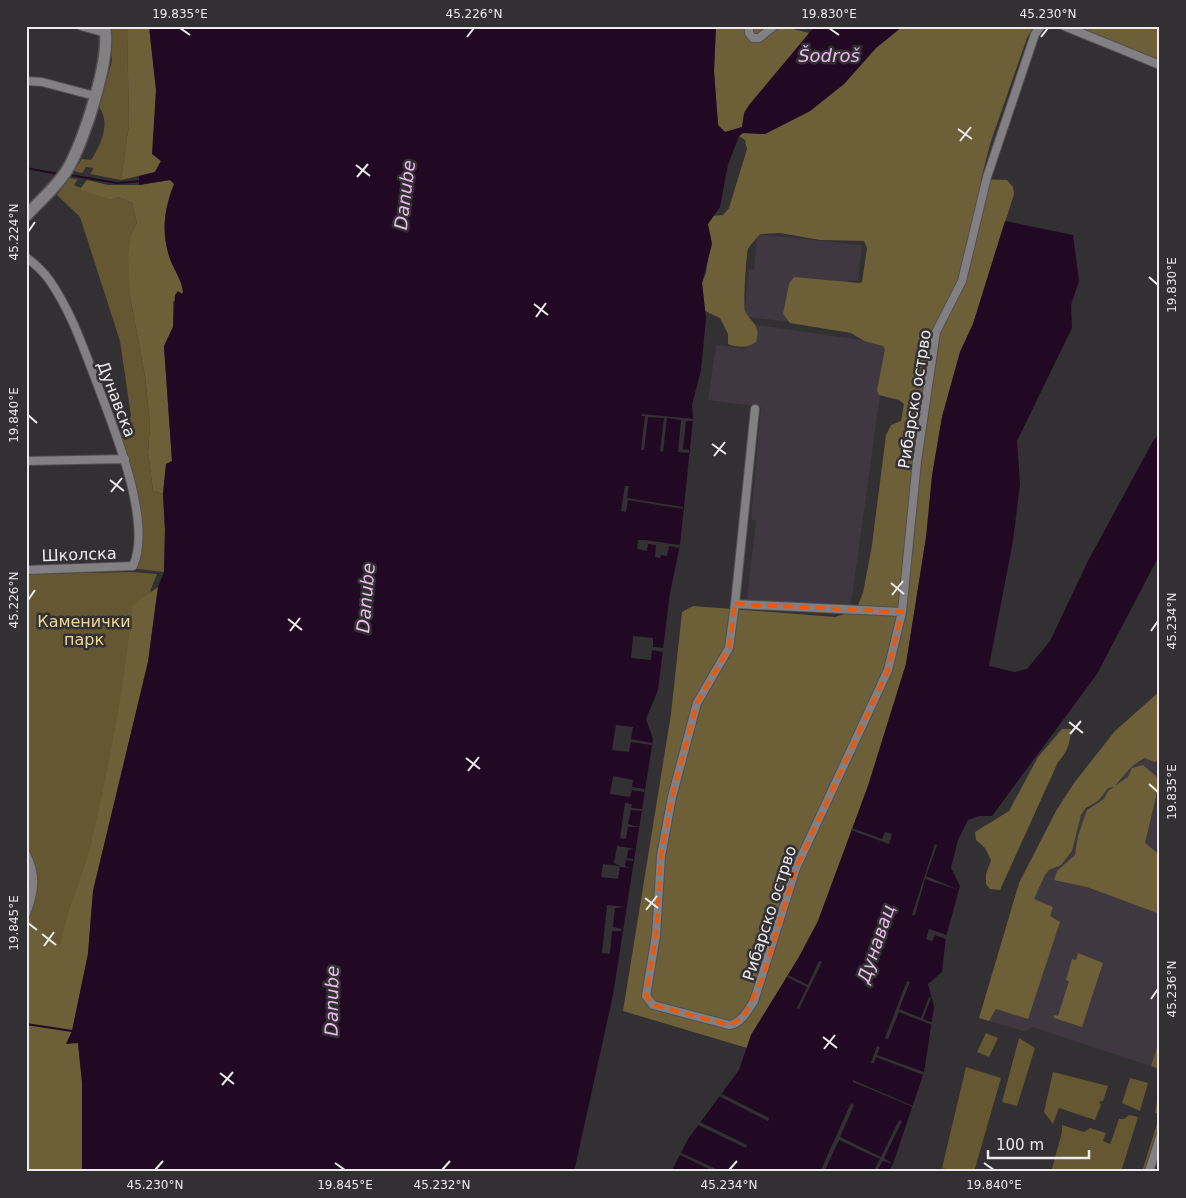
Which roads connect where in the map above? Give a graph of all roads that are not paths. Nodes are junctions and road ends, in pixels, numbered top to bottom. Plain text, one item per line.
1 (81, 26) edge
2 (749, 26) edge
3 (774, 26) edge
4 (1040, 26) edge
5 (1064, 26) edge
6 (105, 30) edge
7 (1160, 64) edge
8 (26, 81) edge
9 (95, 96) junction
10 (26, 216) edge
11 (26, 257) edge
12 (754, 409) dead end
13 (125, 459) junction
14 (26, 461) edge
15 (134, 566) joint
16 (26, 570) edge
17 (735, 604) junction
18 (902, 612) junction
19 (26, 854) edge
20 (26, 914) edge
21 (1160, 1137) edge
22 (1149, 1172) edge

1 - 6 street
2 - 3 street
4 - 18 street, Рибарско острво
5 - 7 street
6 - 9 main road
8 - 9 street
9 - 10 main road
11 - 13 street, Дунавска
12 - 17 street
13 - 14 street
13 - 15 street, Дунавска
15 - 16 street, Школска
17 - 18 street
17 - 18 street, Рибарско острво
19 - 20 street
21 - 22 street

